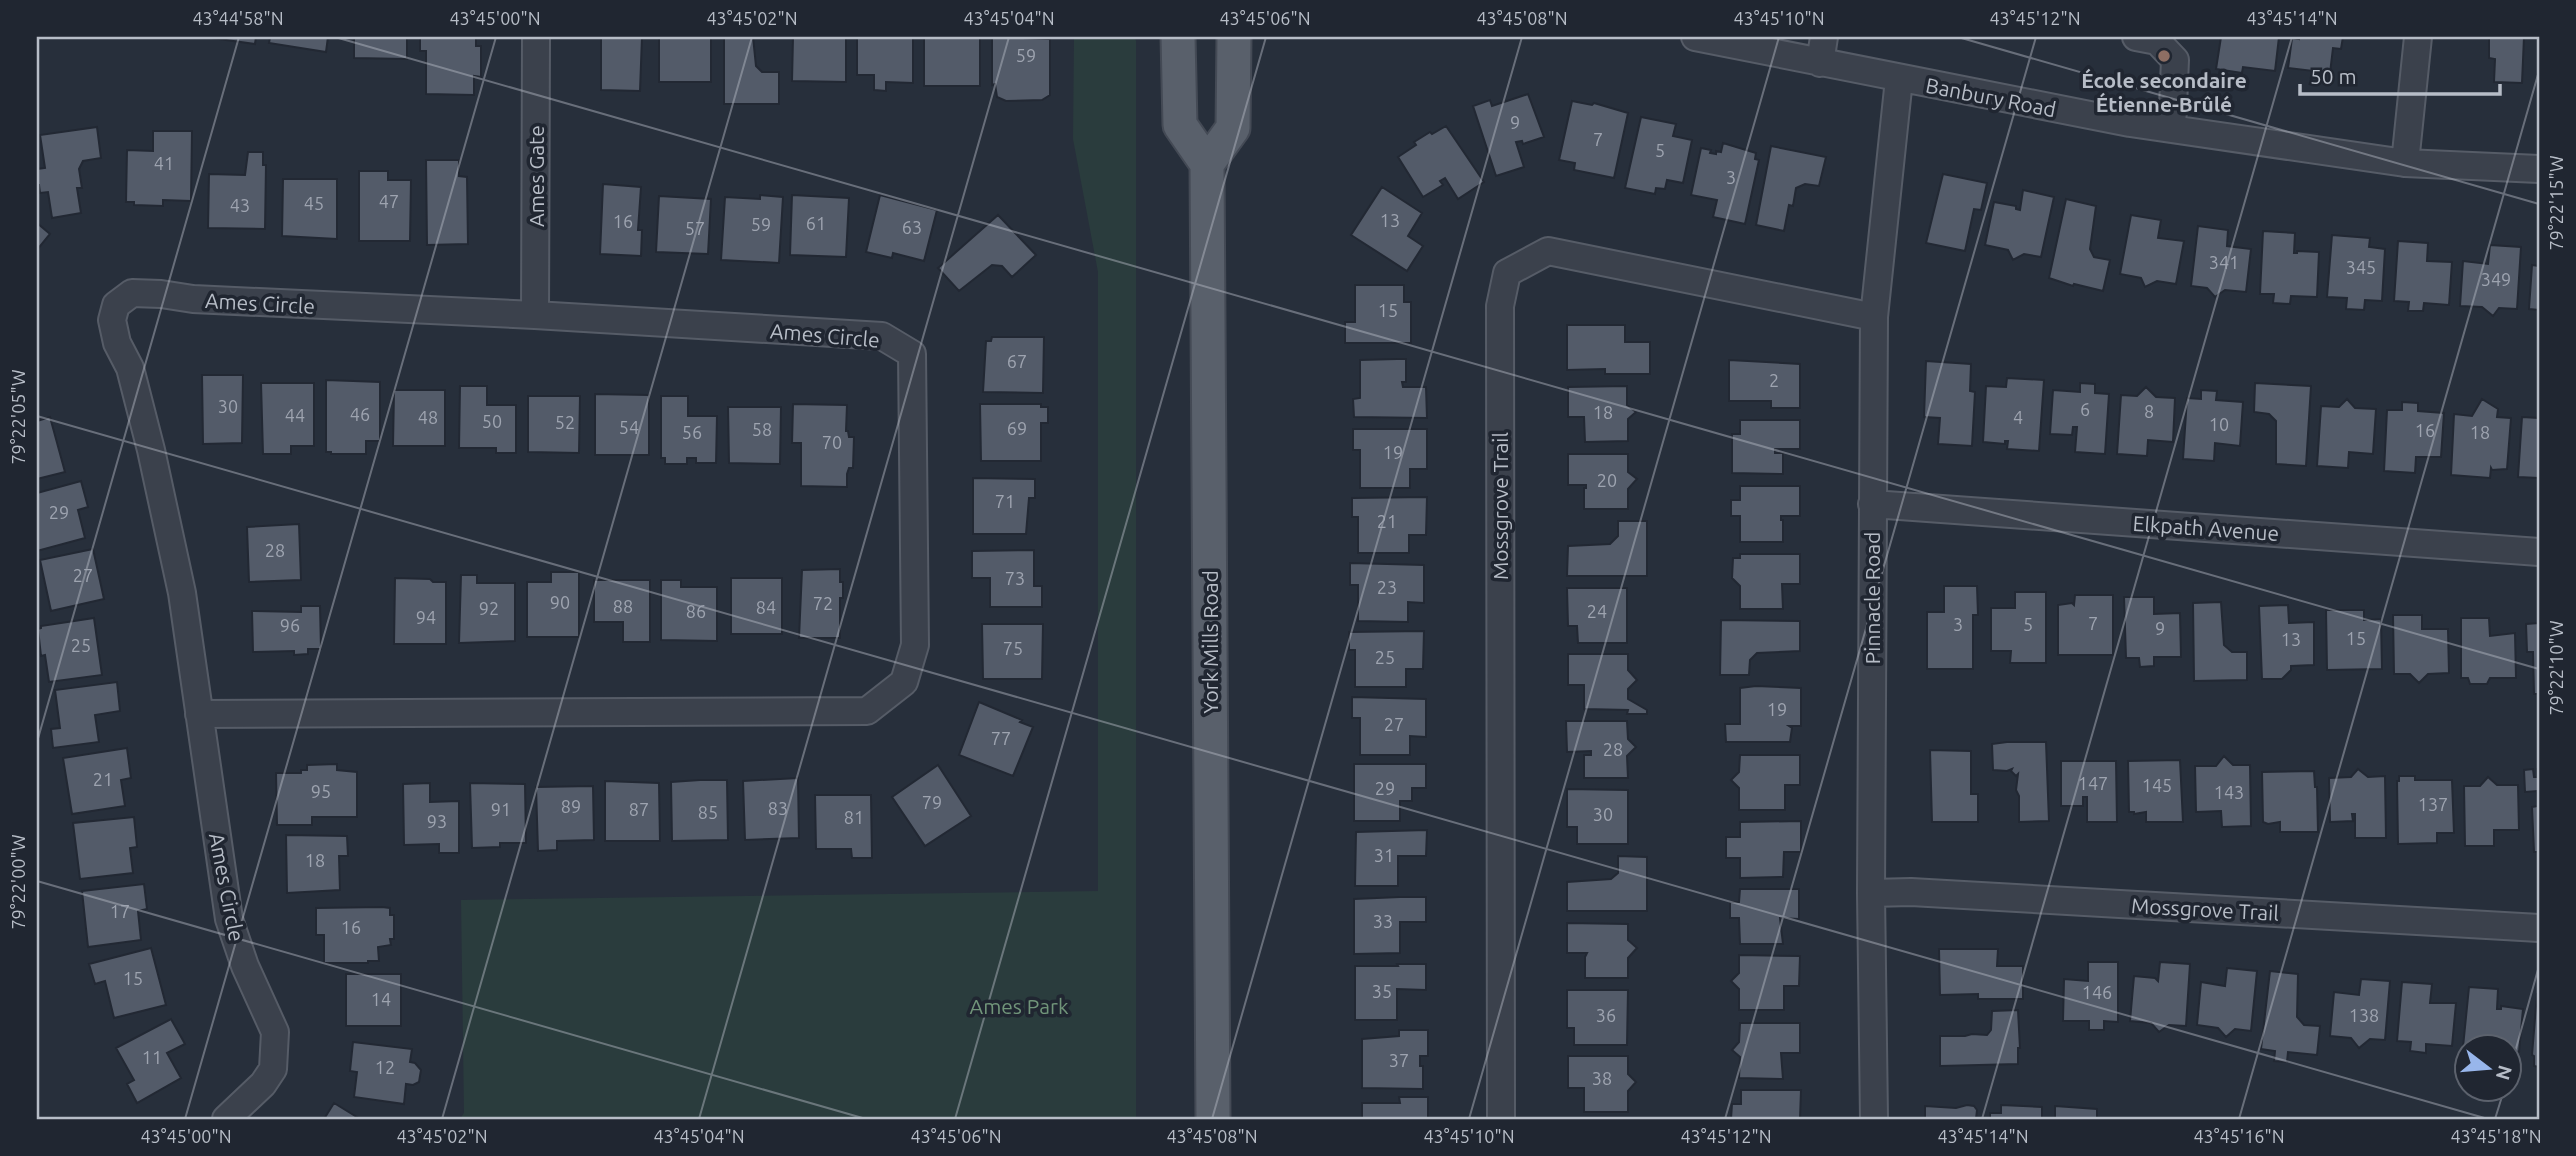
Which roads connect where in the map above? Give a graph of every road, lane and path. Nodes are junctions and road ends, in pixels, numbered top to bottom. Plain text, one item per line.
1 (536, 37) edge
2 (1178, 37) edge
3 (1234, 37) edge
4 (1695, 37) edge
5 (1824, 37) edge
6 (2136, 37) edge
7 (2418, 37) edge
8 (1820, 63) junction
9 (1899, 79) junction
10 (2172, 129) junction
11 (2405, 163) junction
12 (1207, 164) junction
13 (2539, 169) edge
14 (535, 315) junction
15 (1874, 317) junction
16 (1872, 504) junction
17 (2539, 552) edge
18 (199, 714) junction
19 (1871, 892) junction
20 (2539, 928) edge
21 (226, 1119) edge
22 (1213, 1119) edge
23 (1501, 1119) edge
24 (1874, 1119) edge

1 - 14 street, Ames Gate
2 - 12 main road
3 - 12 main road
4 - 8 street, Banbury Road
5 - 8 street
6 - 10 street
7 - 11 street
8 - 9 street, Banbury Road
9 - 10 street, Banbury Road
9 - 15 street, Pinnacle Road
10 - 11 street, Banbury Road
11 - 13 street, Banbury Road
12 - 22 main road, York Mills Road
14 - 18 street, Ames Circle
14 - 18 street, Ames Circle
15 - 16 street, Pinnacle Road
15 - 23 street, Mossgrove Trail
16 - 17 street, Elkpath Avenue
16 - 19 street, Pinnacle Road
18 - 21 street, Ames Circle
19 - 20 street, Mossgrove Trail
19 - 24 street, Pinnacle Road

